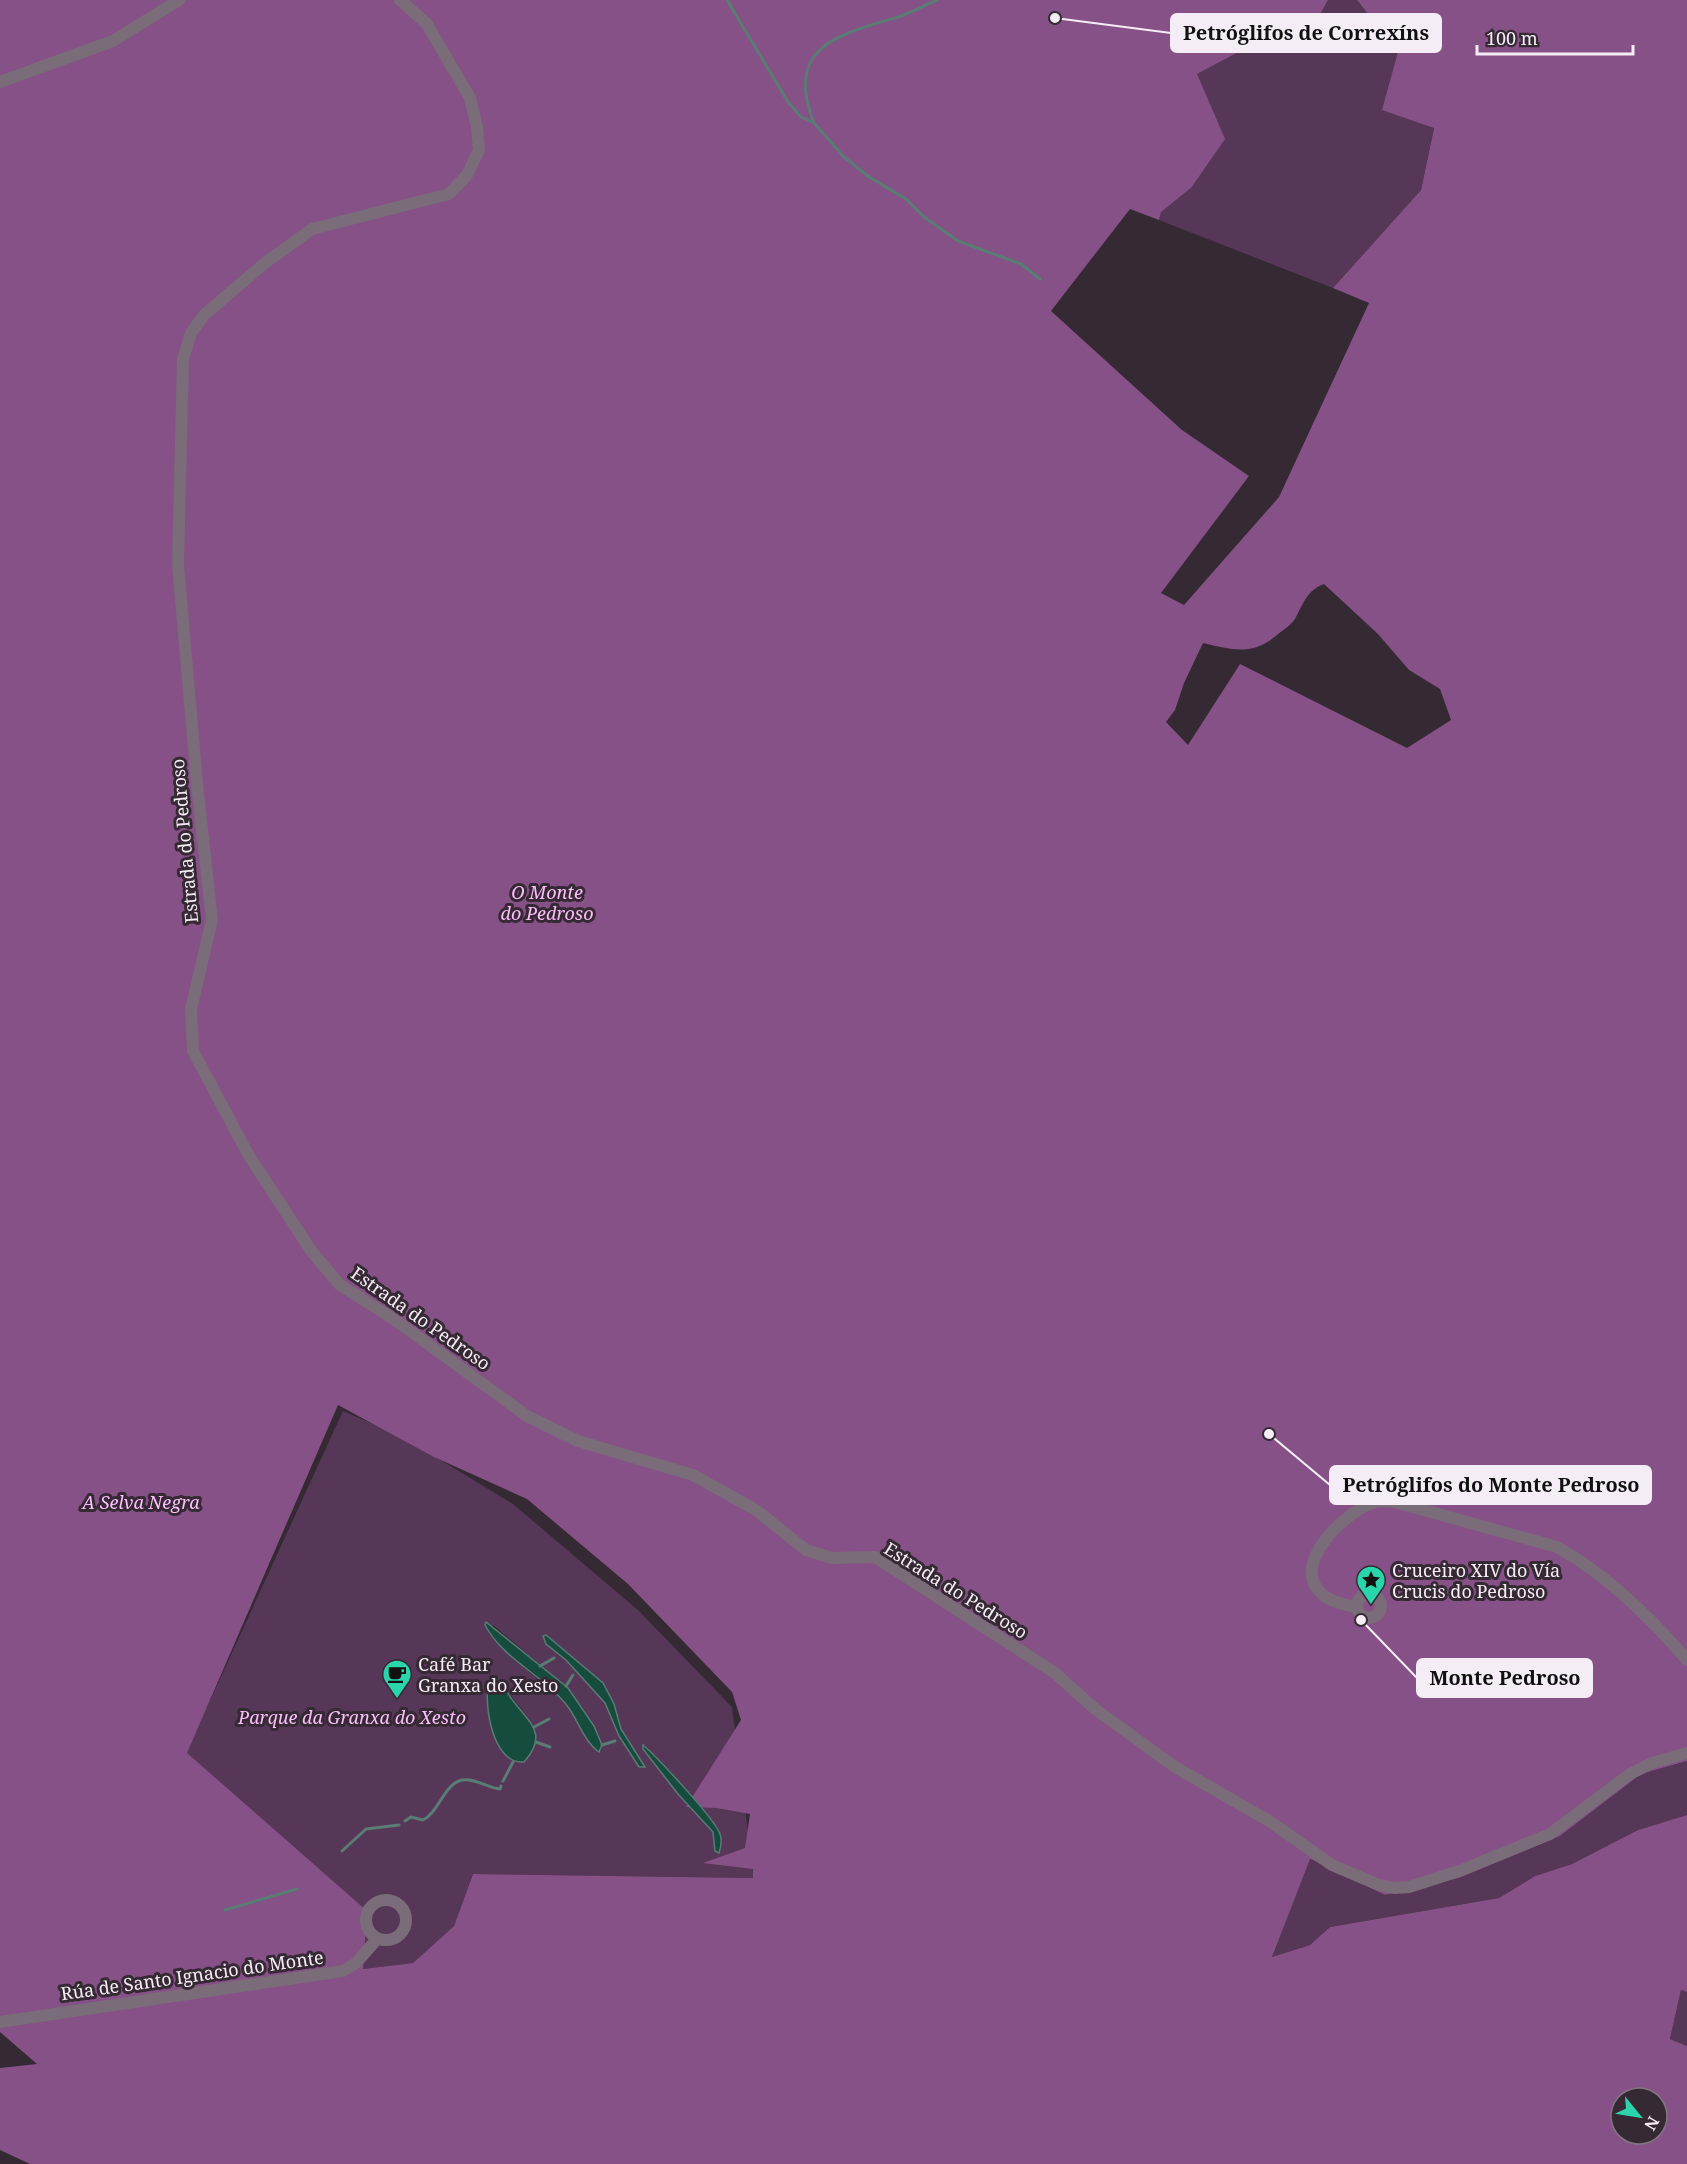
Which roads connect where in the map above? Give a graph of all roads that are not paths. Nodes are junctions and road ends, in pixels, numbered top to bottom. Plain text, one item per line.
1 (179, 0) edge
2 (400, 0) edge
3 (0, 82) edge
4 (1356, 1608) dead end
5 (1687, 1660) edge
6 (1687, 1753) edge
7 (377, 1938) dead end
8 (0, 2022) edge

1 - 3 street
2 - 6 street, Estrada do Pedroso
4 - 5 street
7 - 8 street, Rúa de Santo Ignacio do Monte

